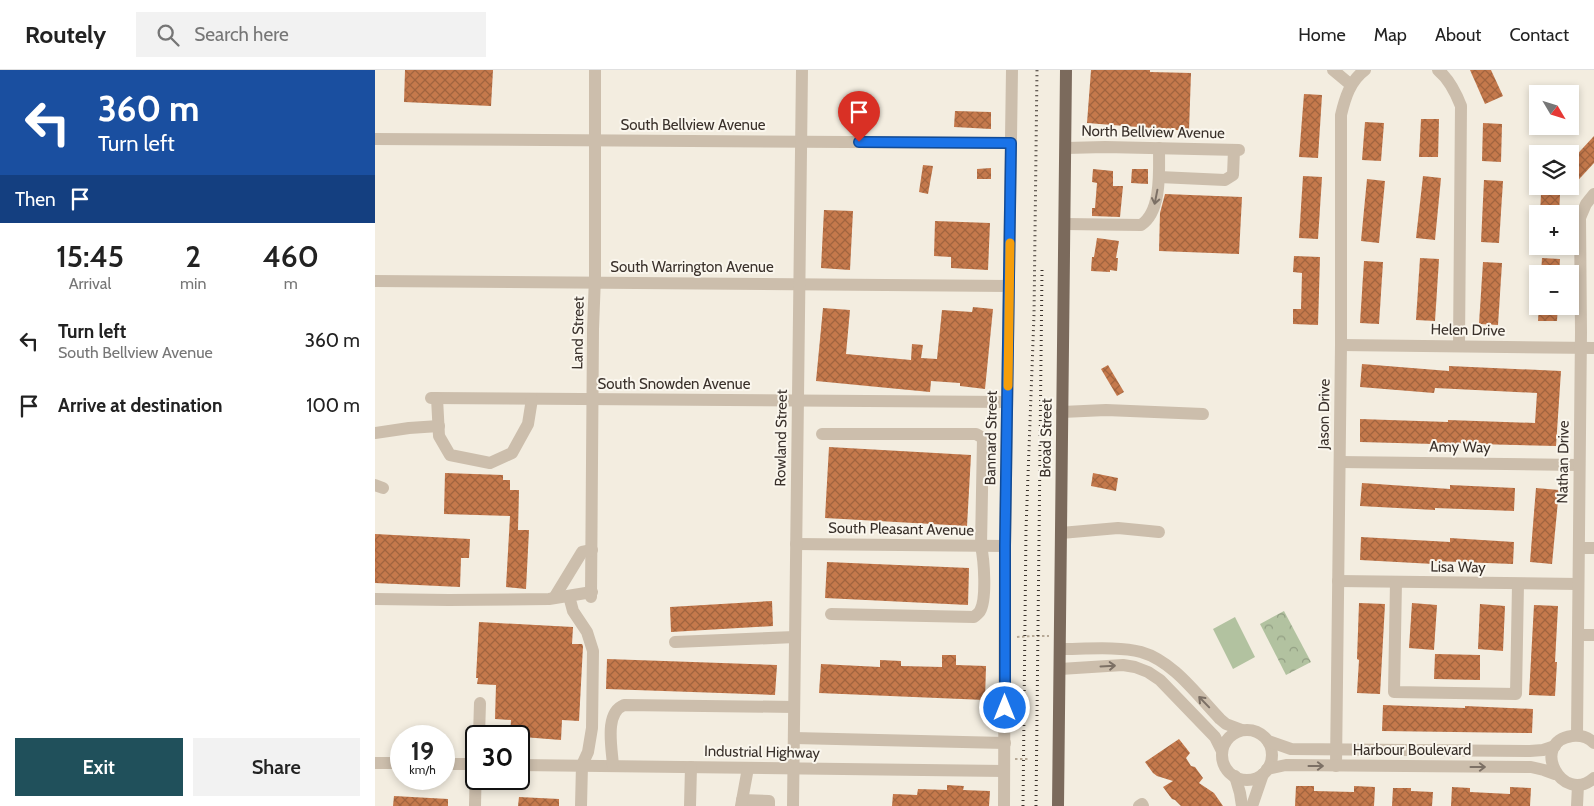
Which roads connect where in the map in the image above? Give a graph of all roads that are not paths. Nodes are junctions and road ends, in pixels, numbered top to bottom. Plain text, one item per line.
1 (595, 70) edge
2 (802, 70) edge
3 (1013, 70) edge
4 (1067, 70) edge
5 (1333, 70) edge
6 (1365, 70) edge
7 (1438, 70) edge
8 (1351, 85) junction
9 (375, 139) edge
10 (595, 141) junction
11 (801, 142) junction
12 (1011, 143) junction
13 (1065, 148) junction
14 (1159, 148) junction
15 (1159, 176) junction
16 (1594, 194) edge
17 (1065, 224) junction
18 (375, 281) edge
19 (595, 282) junction
20 (799, 284) junction
21 (1009, 286) junction
22 (1341, 345) junction
23 (1459, 346) junction
24 (1581, 348) junction
25 (1594, 348) edge
26 (532, 399) junction
27 (593, 399) junction
28 (798, 401) junction
29 (1007, 402) junction
30 (1062, 412) junction
31 (1203, 414) dead end
32 (439, 426) junction
33 (375, 433) edge
34 (822, 434) dead end
35 (1340, 462) junction
36 (1579, 465) junction
37 (1159, 532) dead end
38 (1061, 533) junction
39 (796, 544) junction
40 (981, 546) junction
41 (1005, 546) junction
42 (1579, 548) junction
43 (1594, 548) edge
44 (592, 550) junction
45 (1338, 581) junction
46 (1396, 582) junction
47 (1519, 584) junction
48 (1578, 584) junction
49 (569, 596) junction
50 (553, 598) junction
51 (375, 599) edge
52 (831, 614) dead end
53 (1578, 635) junction
54 (1594, 635) edge
55 (795, 637) junction
56 (675, 642) dead end
57 (1060, 648) junction
58 (1144, 653) junction
59 (1137, 668) junction
60 (1059, 669) junction
61 (480, 703) dead end
62 (794, 707) junction
63 (479, 725) edge
64 (1242, 730) junction
65 (1577, 735) junction
66 (794, 738) junction
67 (1268, 742) junction
68 (1005, 743) junction
69 (1594, 743) edge
70 (1555, 746) junction
71 (1336, 749) junction
72 (1223, 751) junction
73 (375, 763) edge
74 (390, 763) edge
75 (530, 765) edge
76 (581, 765) junction
77 (1004, 765) junction
78 (613, 766) junction
79 (1336, 766) junction
80 (691, 767) junction
81 (748, 768) junction
82 (793, 768) junction
83 (1265, 772) junction
84 (1555, 774) junction
85 (1235, 776) junction
86 (1594, 778) edge
87 (1578, 785) junction
88 (475, 790) edge
89 (741, 803) edge
90 (475, 806) edge
91 (581, 806) edge
92 (690, 806) edge
93 (769, 806) edge
94 (793, 806) edge
95 (1004, 806) edge
96 (1058, 806) edge
97 (1139, 806) edge
98 (1143, 806) edge
99 (1241, 806) edge
100 (1252, 806) edge
101 (1577, 806) edge

1 - 10 street, Land Street
2 - 11 street, Rowland Street
3 - 12 street, Bannard Street
4 - 13 main road, Broad Street
5 - 8 street
6 - 8 street, Jason Drive
7 - 23 street
8 - 22 street, Jason Drive
9 - 10 street, South Bellview Avenue
10 - 11 street, South Bellview Avenue
10 - 19 street, Land Street
11 - 12 street, South Bellview Avenue
11 - 20 street, Rowland Street
12 - 21 street, Bannard Street
13 - 14 street, North Bellview Avenue
13 - 17 main road, Broad Street
14 - 15 street
14 - 15 street, North Bellview Avenue
15 -> 17 street
16 - 24 street, Nathan Drive
17 - 30 main road, Broad Street
18 - 19 street, South Warrington Avenue
19 - 20 street, South Warrington Avenue
19 - 27 street, Land Street
20 - 21 street, South Warrington Avenue
20 - 28 street, Rowland Street
21 - 29 street, Bannard Street
22 - 23 street, Helen Drive
22 - 35 street, Jason Drive
23 - 24 street, Helen Drive
24 - 25 street, Helen Drive
24 - 36 street, Nathan Drive
26 - 27 street, South Snowden Avenue
26 - 32 street, South Snowden Avenue
26 - 32 street
27 - 28 street, South Snowden Avenue
27 - 44 street, Land Street
28 - 29 street, South Snowden Avenue
28 - 39 street, Rowland Street
29 - 41 street, Bannard Street
30 - 31 street
30 - 38 main road, Broad Street
32 - 33 street
34 - 40 street
35 - 36 street, Amy Way
35 - 45 street, Jason Drive
36 - 42 street, Nathan Drive
37 - 38 street
38 - 57 main road, Broad Street
39 - 40 street, South Pleasant Avenue
39 - 55 street, Rowland Street
40 - 41 street, South Pleasant Avenue
40 - 52 street
41 - 68 street, Bannard Street
42 - 43 street
42 - 48 street, Nathan Drive
44 - 49 street, Land Street
44 - 50 street
45 - 46 street, Lisa Way
45 - 71 street, Jason Drive
46 - 47 street, Lisa Way
46 - 47 street
47 - 48 street, Lisa Way
48 - 53 street, Nathan Drive
49 - 50 street
49 - 76 street
50 - 51 street
53 - 54 street
53 - 65 street, Nathan Drive
55 - 56 street
55 - 62 street, Rowland Street
57 - 58 street, Harbour Boulevard
57 - 60 main road, Broad Street
58 - 59 street
64 -> 58 street, Harbour Boulevard
60 -> 59 street
59 - 72 street
60 - 96 main road, Broad Street
61 - 63 street
62 - 66 street, Rowland Street
62 - 78 street
64 - 67 street, Harbour Boulevard
64 - 72 street
65 - 69 street
65 - 70 street, Harbour Boulevard
66 - 68 street
66 - 82 street, Rowland Street
67 - 71 street, Harbour Boulevard
67 - 83 street
68 - 77 street, Bannard Street
70 - 71 street, Harbour Boulevard
70 - 84 street
71 - 79 street, Jason Drive
72 - 85 street
73 - 74 street
75 - 76 street, Industrial Highway
76 - 78 street, Industrial Highway
76 - 91 street
77 - 82 street, Industrial Highway
77 - 95 street, Bannard Street
78 - 80 street, Industrial Highway
83 -> 79 street, Harbour Boulevard
79 -> 84 street, Harbour Boulevard
80 - 81 street, Industrial Highway
80 - 92 street
81 - 82 street, Industrial Highway
81 - 89 street
82 - 94 street, Rowland Street
83 - 85 street, Harbour Boulevard
83 - 100 street
84 - 87 street, Harbour Boulevard
85 - 99 street
86 - 87 street
87 - 101 street
88 - 90 street
89 - 93 street
97 - 98 street

